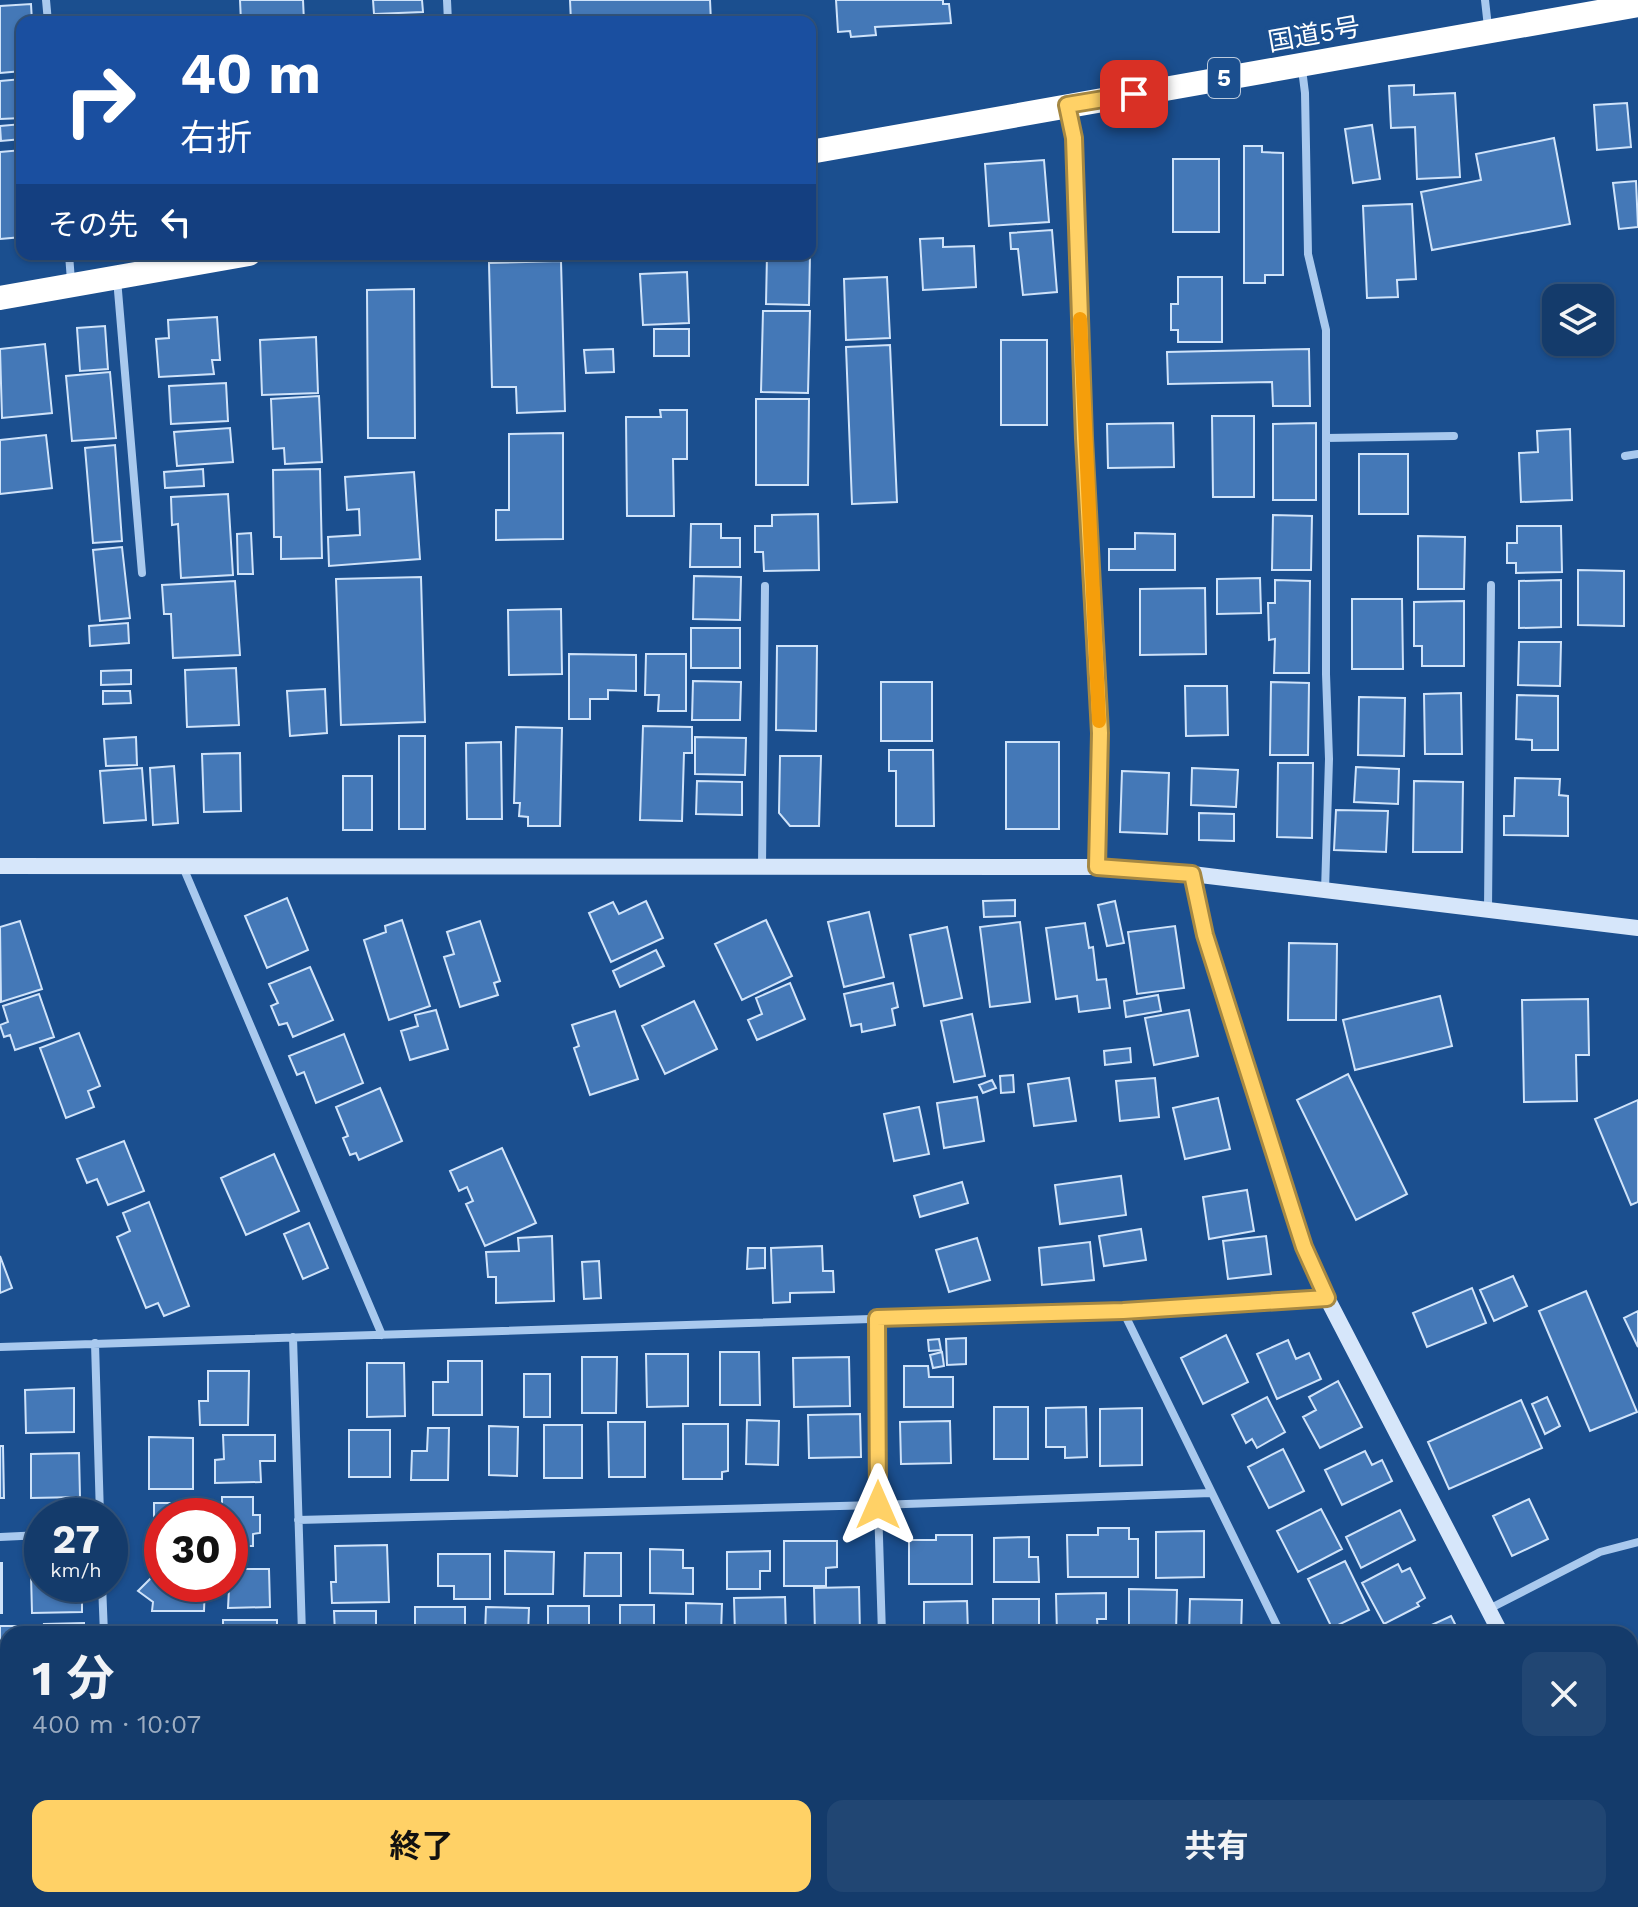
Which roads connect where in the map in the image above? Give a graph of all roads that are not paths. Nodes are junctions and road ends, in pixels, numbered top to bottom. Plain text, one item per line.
1 (1485, 0) edge
2 (1605, 5) edge
3 (1638, 5) edge
4 (1488, 31) junction
5 (1302, 64) junction
6 (1067, 105) junction
7 (816, 151) edge
8 (70, 260) edge
9 (216, 260) edge
10 (117, 278) junction
11 (72, 286) junction
12 (0, 298) edge
13 (1454, 436) dead end
14 (1326, 438) junction
15 (1638, 454) edge
16 (1625, 456) dead end
17 (142, 573) dead end
18 (1491, 585) dead end
19 (765, 586) dead end
20 (762, 865) junction
21 (0, 866) edge
22 (183, 866) junction
23 (1097, 867) junction
24 (1192, 874) junction
25 (1325, 891) junction
26 (1488, 910) junction
27 (1638, 928) edge
28 (1327, 1298) junction
29 (1123, 1311) junction
30 (877, 1318) junction
31 (382, 1335) junction
32 (293, 1337) junction
33 (95, 1343) junction
34 (0, 1347) edge
35 (1211, 1493) junction
36 (99, 1498) edge
37 (878, 1505) junction
38 (298, 1520) junction
39 (24, 1536) edge
40 (0, 1537) edge
41 (1638, 1542) edge
42 (103, 1602) edge
43 (1488, 1610) junction
44 (104, 1626) edge
45 (302, 1626) edge
46 (882, 1626) edge
47 (1277, 1626) edge
48 (1497, 1626) edge

1 - 4 street
2 - 3 highway, 国道5号 / 5
2 - 4 highway, 国道5号 / 5
4 - 5 highway, 国道5号 / 5
5 - 6 highway, 国道5号 / 5
5 - 14 street
6 - 7 highway, 国道5号 / 5
6 - 23 street
8 - 11 street
9 - 10 highway
10 - 11 highway
10 - 17 street
11 - 12 highway
13 - 14 street
14 - 25 street
15 - 16 street
18 - 26 street
19 - 20 street
20 - 22 street
20 - 23 street
21 - 22 street
22 - 31 street
23 - 24 street
24 - 25 street
24 - 28 street
25 - 26 street
26 - 27 street
28 - 29 street
28 - 43 street
29 - 30 street
29 - 35 street
30 - 31 street
30 - 37 street
31 - 32 street
32 - 33 street
32 - 38 street
33 - 34 street
33 - 36 street
35 - 37 street
35 - 47 street
37 - 38 street
37 - 46 street
38 - 45 street
39 - 40 street
41 - 43 street
42 - 44 street
43 - 48 street

